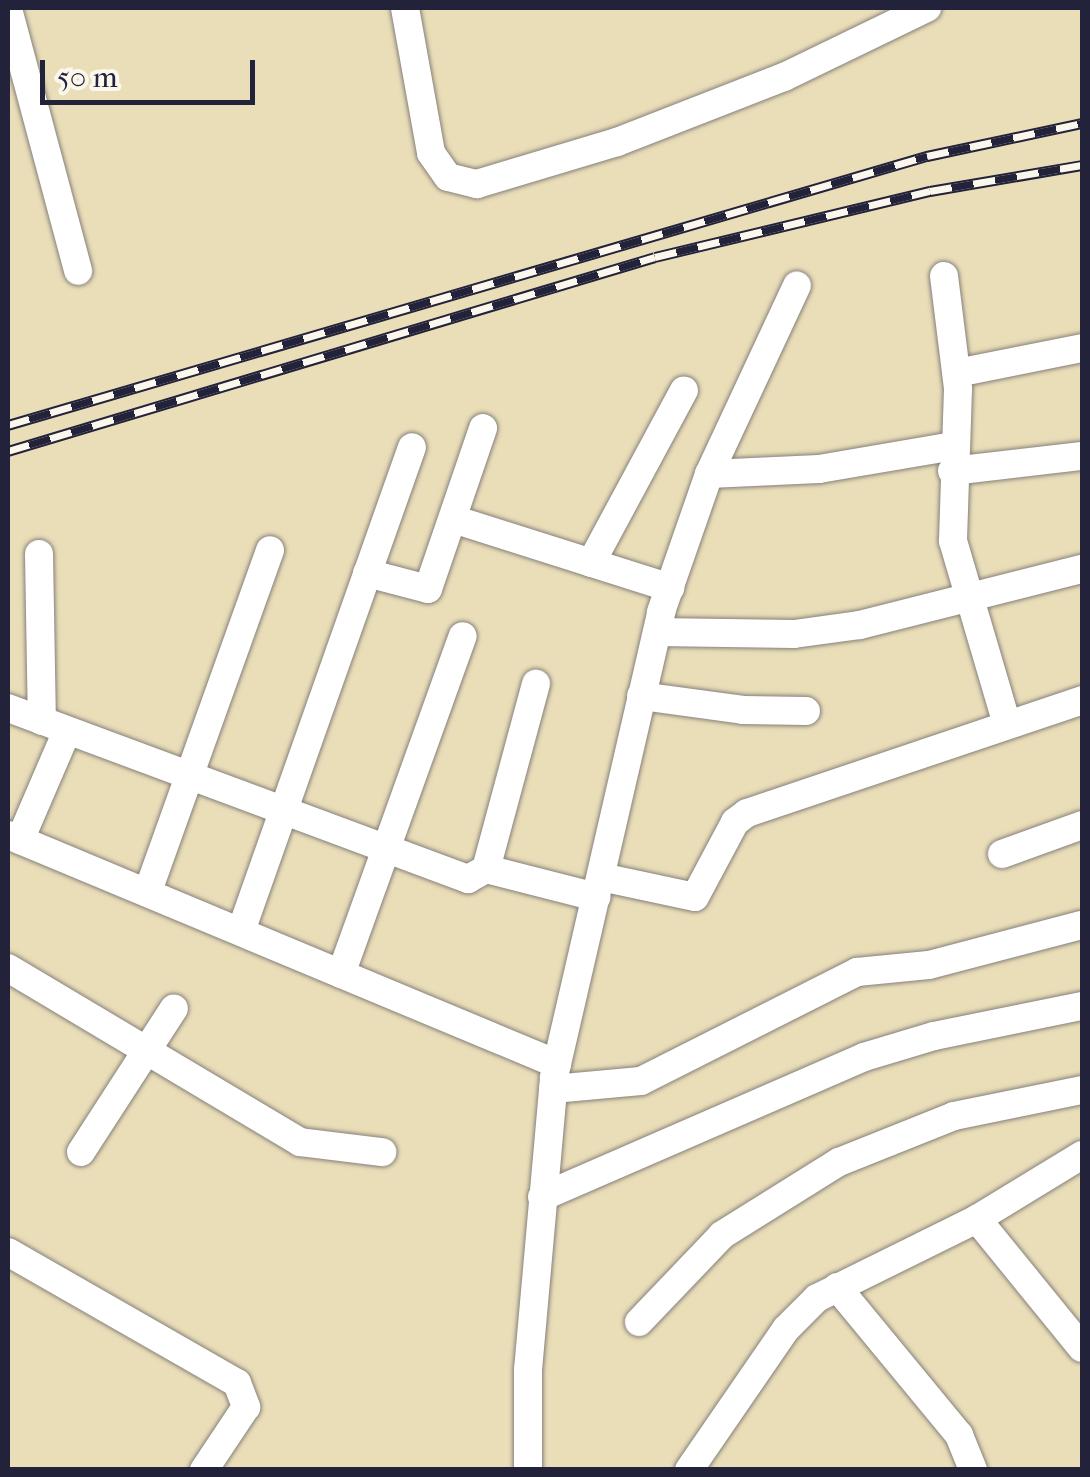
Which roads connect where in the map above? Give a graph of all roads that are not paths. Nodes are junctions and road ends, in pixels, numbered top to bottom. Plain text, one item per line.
1 (405, 8) edge
2 (927, 8) edge
3 (8, 9) edge
4 (78, 272) dead end
5 (944, 276) dead end
6 (797, 284) dead end
7 (1082, 348) edge
8 (957, 373) junction
9 (684, 390) dead end
10 (483, 428) dead end
11 (412, 447) dead end
12 (1082, 456) edge
13 (953, 459) junction
14 (709, 474) junction
15 (452, 519) junction
16 (270, 550) dead end
17 (39, 554) dead end
18 (591, 563) junction
19 (1082, 568) edge
20 (368, 573) junction
21 (670, 588) junction
22 (968, 598) junction
23 (657, 632) junction
24 (464, 636) dead end
25 (536, 684) dead end
26 (641, 696) junction
27 (1082, 700) edge
28 (8, 708) edge
29 (806, 711) dead end
30 (1006, 724) junction
31 (54, 726) junction
32 (184, 774) junction
33 (283, 811) junction
34 (1082, 826) edge
35 (14, 837) edge
36 (384, 845) junction
37 (1002, 854) dead end
38 (486, 869) junction
39 (598, 887) junction
40 (148, 891) junction
41 (1082, 925) edge
42 (242, 931) junction
43 (8, 968) edge
44 (342, 974) junction
45 (1082, 1006) edge
46 (174, 1008) dead end
47 (147, 1050) junction
48 (555, 1076) junction
49 (1082, 1090) edge
50 (81, 1152) dead end
51 (382, 1152) dead end
52 (1082, 1154) edge
53 (542, 1197) junction
54 (977, 1219) junction
55 (8, 1252) edge
56 (837, 1286) junction
57 (639, 1322) dead end
58 (1082, 1348) edge
59 (204, 1470) edge
60 (528, 1470) edge
61 (689, 1470) edge
62 (973, 1470) edge

1 - 2 street
3 - 4 street
5 - 8 street
6 - 14 street
7 - 8 street
8 - 13 street
9 - 18 street
10 - 15 street
11 - 20 street
12 - 13 street
13 - 14 street
13 - 22 street
14 - 21 street
15 - 18 street
15 - 20 street
16 - 32 street
17 - 31 street
18 - 21 street
19 - 22 street
20 - 33 street
21 - 23 street
22 - 23 street
22 - 30 street
23 - 26 street
24 - 36 street
25 - 38 street
26 - 29 street
26 - 39 street
27 - 30 street
28 - 31 street
30 - 39 street
31 - 32 street
31 - 35 street
32 - 33 street
32 - 40 street
33 - 36 street
33 - 42 street
34 - 37 street
35 - 40 street
36 - 38 street
36 - 44 street
38 - 39 street
39 - 48 street
40 - 42 street
41 - 48 street
42 - 44 street
43 - 47 street
44 - 48 street
45 - 53 street
46 - 47 street
47 - 50 street
47 - 51 street
48 - 53 street
49 - 57 street
52 - 54 street
53 - 60 street
54 - 56 street
54 - 58 street
55 - 59 street
56 - 61 street
56 - 62 street

